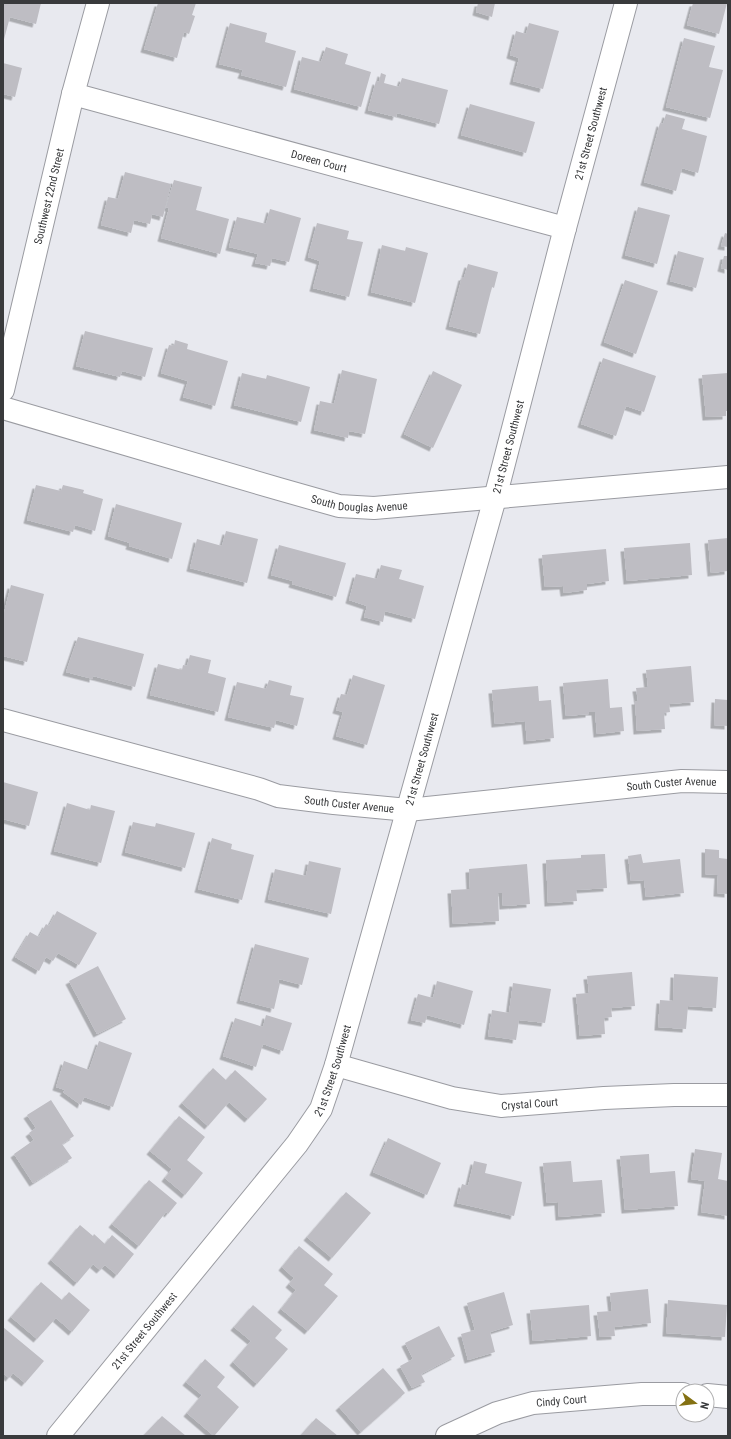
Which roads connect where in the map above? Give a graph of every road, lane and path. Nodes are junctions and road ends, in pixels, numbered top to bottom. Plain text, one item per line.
1 (98, 3) edge
2 (626, 3) edge
3 (73, 94) junction
4 (565, 228) junction
5 (3, 390) edge
6 (3, 408) edge
7 (728, 477) edge
8 (495, 498) junction
9 (3, 720) edge
10 (728, 782) edge
11 (408, 810) junction
12 (336, 1065) junction
13 (728, 1095) edge
14 (675, 1394) edge
15 (715, 1396) edge
16 (728, 1397) edge
17 (58, 1436) edge
18 (447, 1436) edge

1 - 3 street, Southwest 22nd Street
2 - 4 street, 21st Street Southwest
3 - 4 street, Doreen Court
3 - 5 street, Southwest 22nd Street
4 - 8 street, 21st Street Southwest
6 - 8 street, South Douglas Avenue
7 - 8 street, South Douglas Avenue
8 - 11 street, 21st Street Southwest
9 - 11 street, South Custer Avenue
10 - 11 street, South Custer Avenue
11 - 12 street, 21st Street Southwest
12 - 13 street, Crystal Court
12 - 17 street, 21st Street Southwest
14 - 18 street, Cindy Court
15 - 16 street

